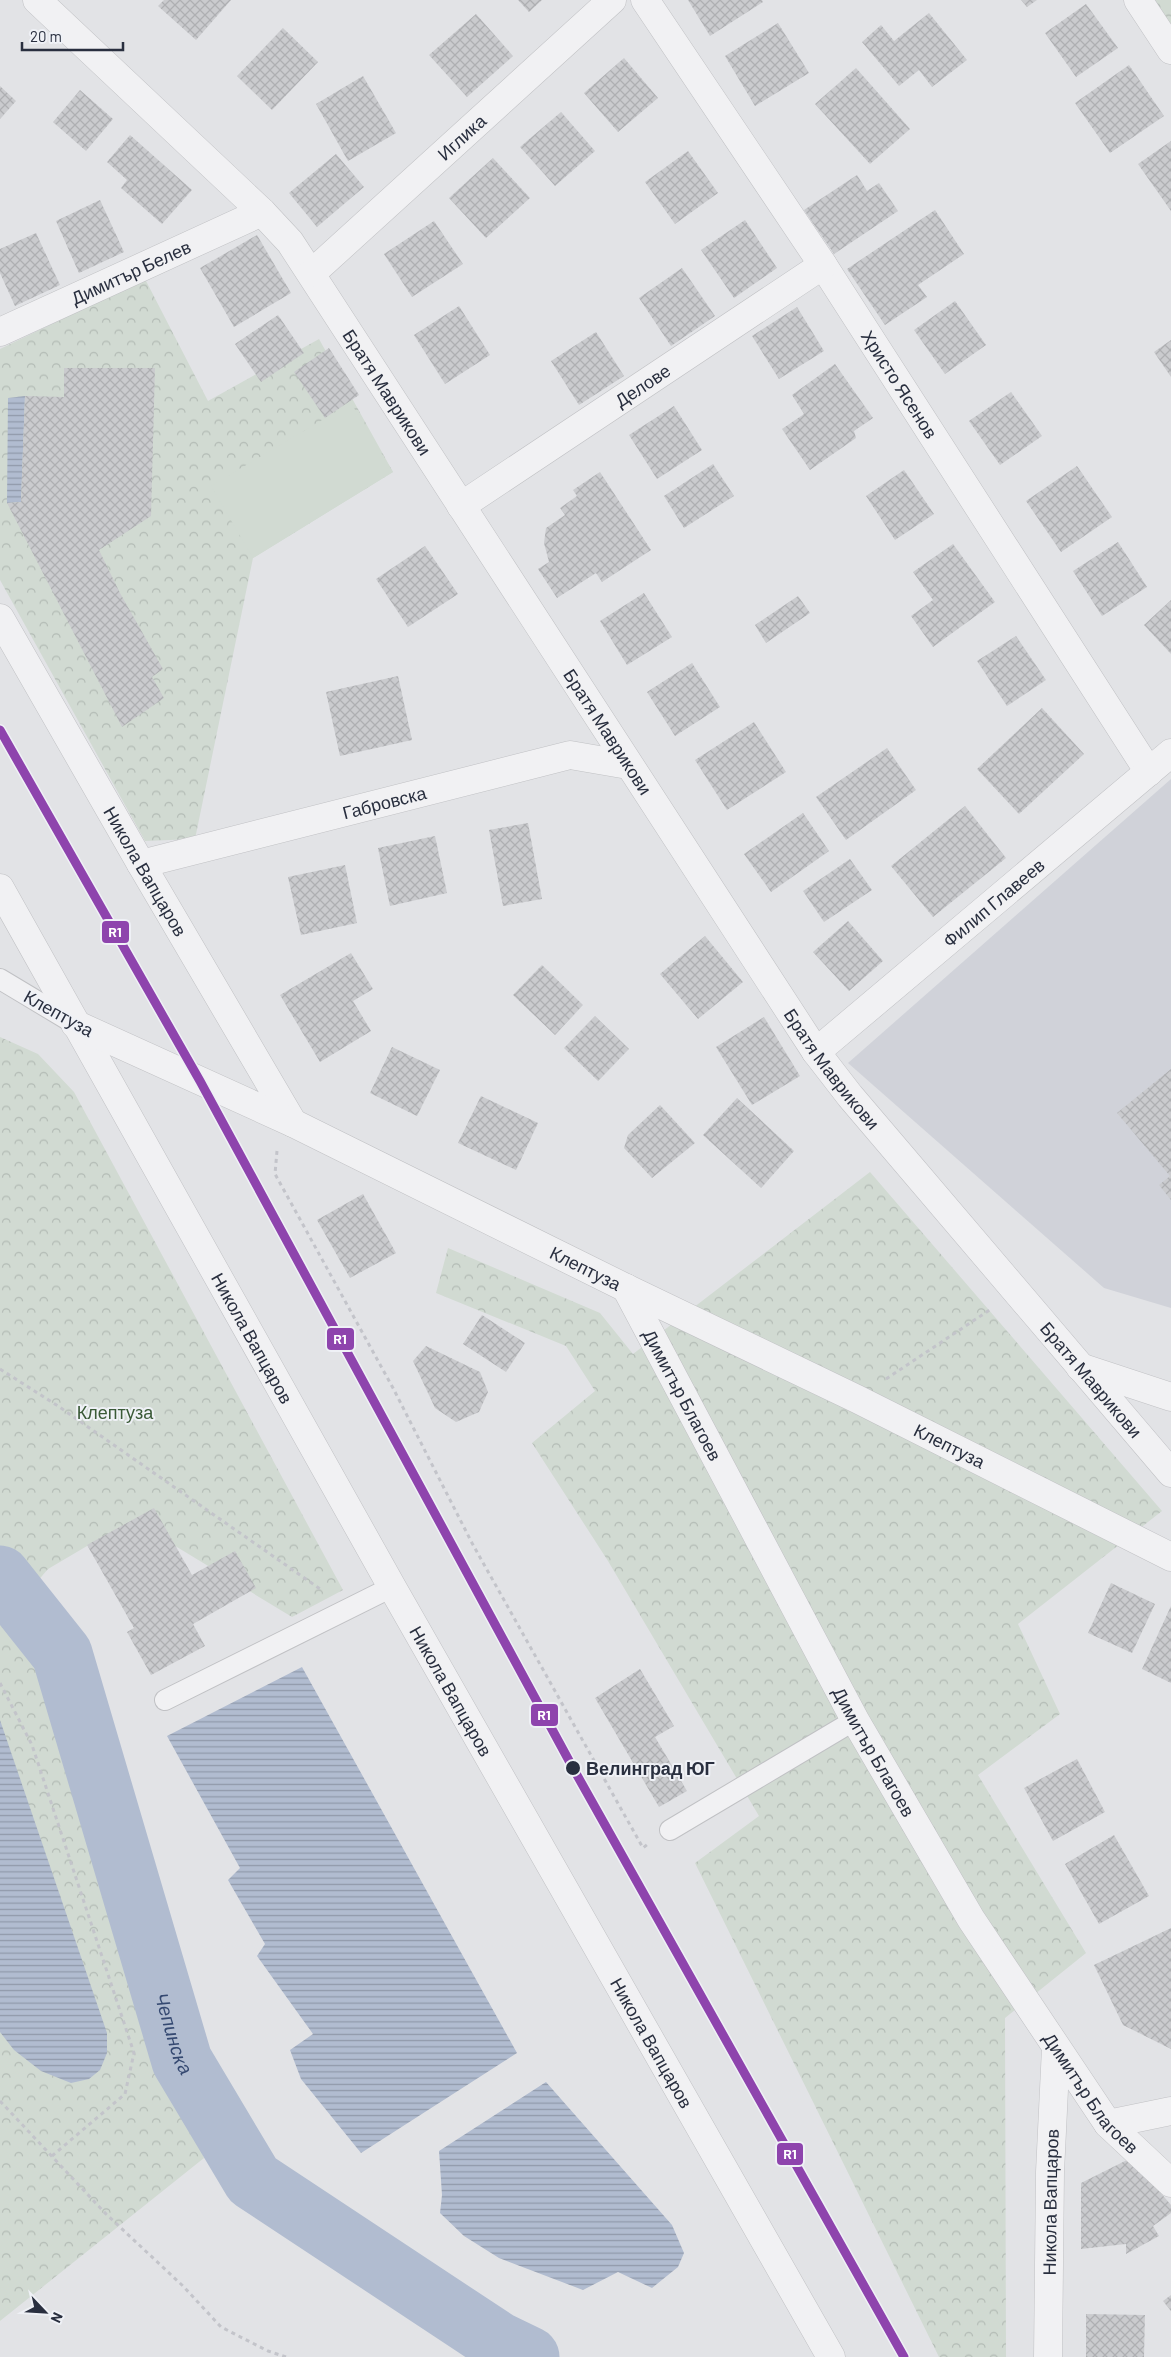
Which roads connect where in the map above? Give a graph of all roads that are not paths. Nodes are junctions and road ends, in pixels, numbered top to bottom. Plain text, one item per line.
1 (37, 0) edge
2 (612, 0) edge
3 (645, 0) edge
4 (1138, 0) edge
5 (1171, 50) edge
6 (262, 212) junction
7 (823, 265) junction
8 (312, 274) junction
9 (0, 332) edge
10 (461, 506) junction
11 (0, 618) edge
12 (1171, 753) edge
13 (628, 765) junction
14 (1149, 772) junction
15 (141, 864) junction
16 (0, 888) edge
17 (0, 979) edge
18 (75, 1024) junction
19 (816, 1052) junction
20 (294, 1123) junction
21 (626, 1288) junction
22 (1079, 1367) junction
23 (1171, 1397) edge
24 (1171, 1473) edge
25 (1171, 1557) edge
26 (392, 1587) junction
27 (165, 1700) dead end
28 (855, 1720) junction
29 (670, 1830) road end
30 (1056, 2048) junction
31 (1171, 2111) edge
32 (1108, 2124) junction
33 (1171, 2183) edge
34 (831, 2357) edge
35 (1048, 2357) edge

1 - 6 street, Братя Маврикови
2 - 8 street, Иглика
3 - 7 street, Христо Ясенов
4 - 5 street
6 - 8 street, Братя Маврикови
6 - 9 street, Димитър Белев
7 - 10 street, Делове
7 - 14 street, Христо Ясенов
8 - 10 street, Братя Маврикови
10 - 13 street, Братя Маврикови
11 - 15 street, Никола Вапцаров
12 - 14 street, Филип Главеев
13 - 15 street, Габровска
13 - 19 street, Братя Маврикови
14 - 19 street, Филип Главеев
15 - 20 street, Никола Вапцаров
16 - 18 street, Никола Вапцаров
17 - 18 lane, Клептуза
18 - 20 street, Клептуза
18 - 26 street, Никола Вапцаров
19 - 22 street, Братя Маврикови
20 - 21 street, Клептуза
21 - 25 street, Клептуза
21 - 28 street, Димитър Благоев
22 - 23 street
22 - 24 street, Братя Маврикови
26 - 27 lane
26 - 34 street, Никола Вапцаров
28 - 29 lane
28 - 30 street, Димитър Благоев
30 - 32 street, Димитър Благоев
30 - 35 street, Никола Вапцаров
31 - 32 street
32 - 33 street, Димитър Благоев

